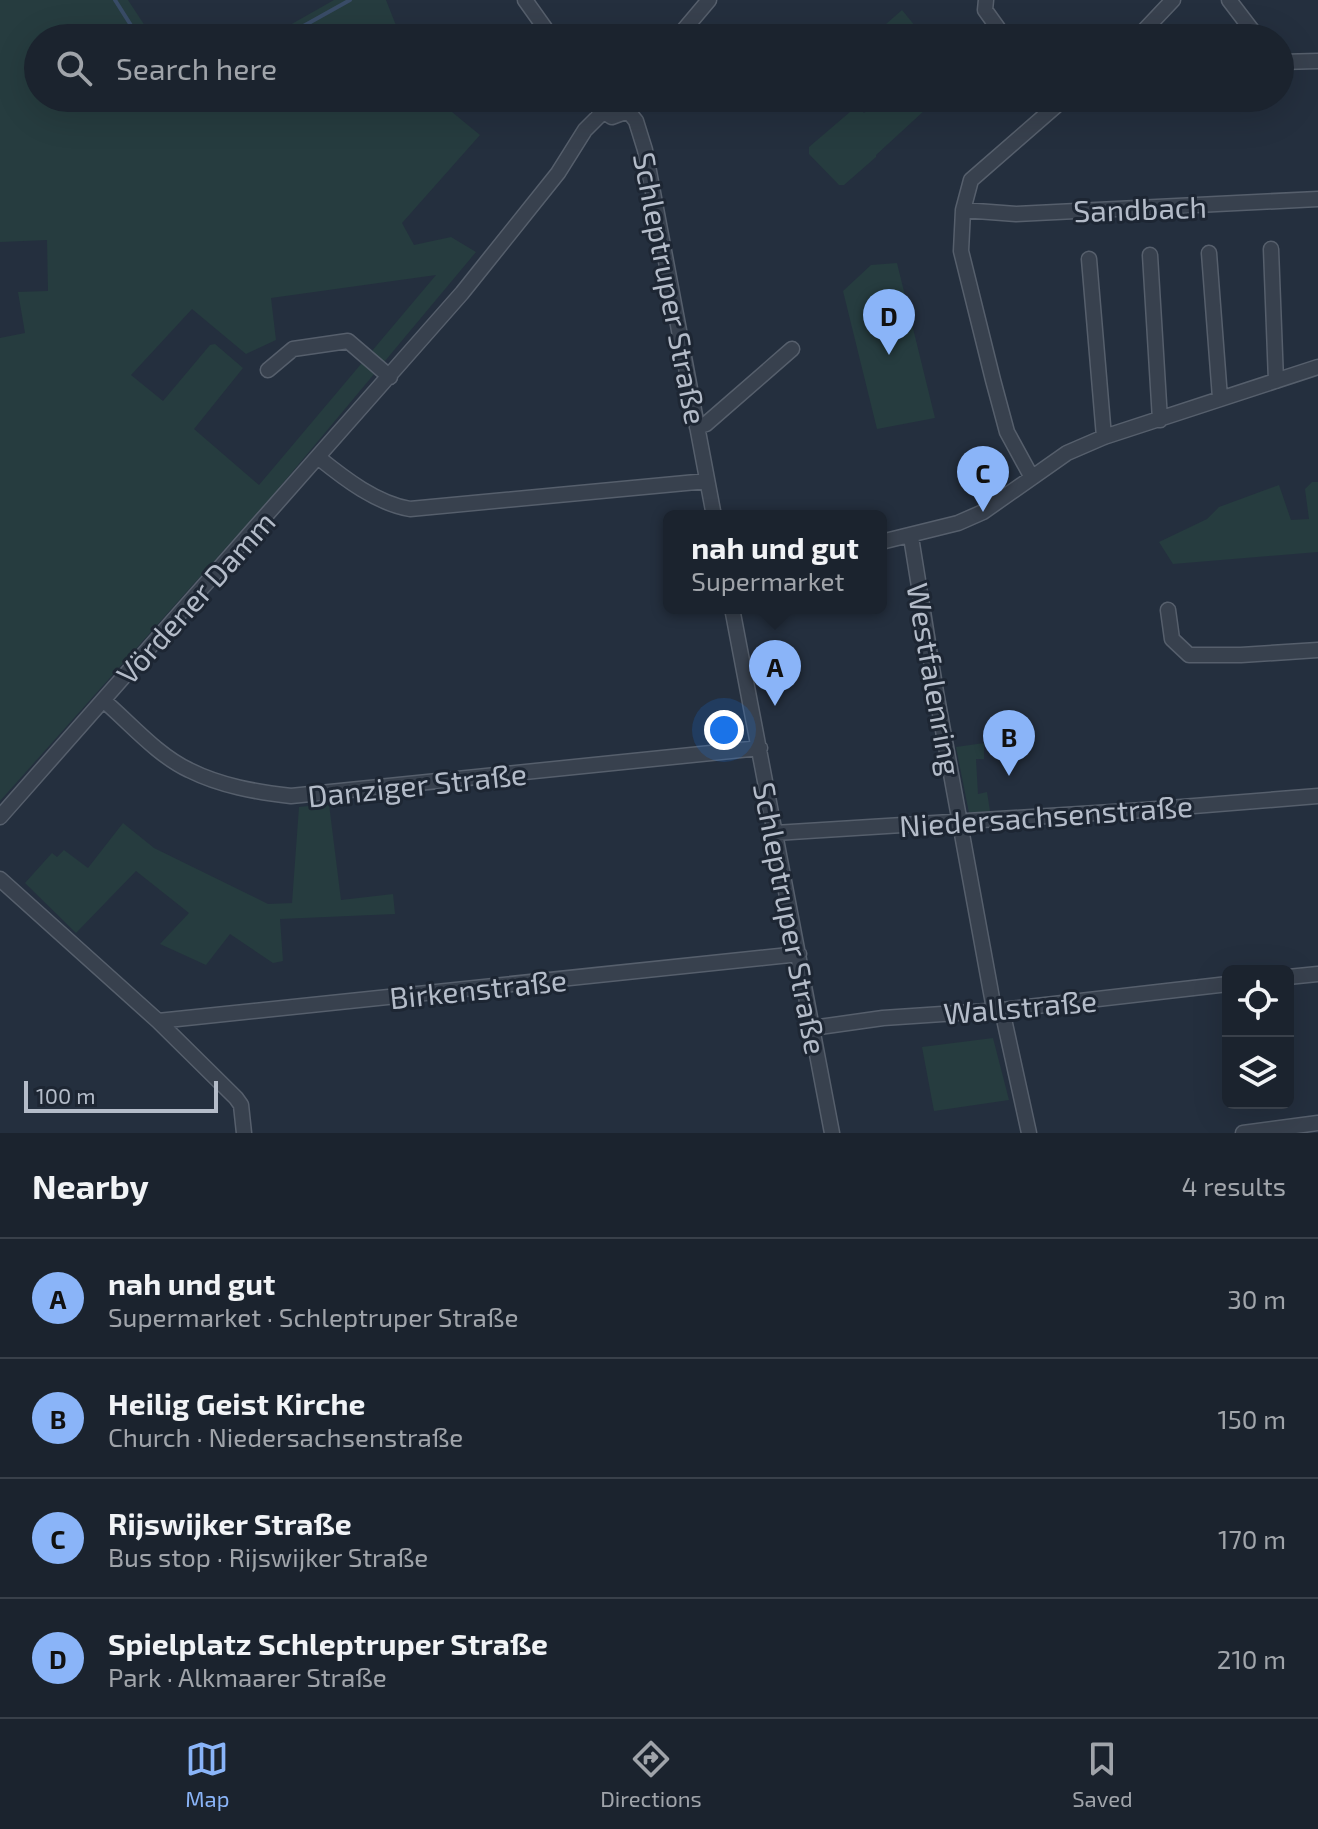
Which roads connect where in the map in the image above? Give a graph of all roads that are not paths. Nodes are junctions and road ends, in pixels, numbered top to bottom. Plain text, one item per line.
1 (525, 0) edge
2 (709, 0) edge
3 (986, 0) edge
4 (1173, 0) edge
5 (1229, 0) edge
6 (542, 24) edge
7 (689, 24) edge
8 (995, 24) edge
9 (1150, 24) edge
10 (1247, 24) edge
11 (1318, 61) edge
12 (1294, 62) edge
13 (620, 112) edge
14 (633, 112) edge
15 (1043, 112) edge
16 (602, 113) joint
17 (1318, 199) edge
18 (963, 210) junction
19 (1271, 249) dead end
20 (1209, 253) dead end
21 (1150, 255) dead end
22 (1089, 259) dead end
23 (792, 349) dead end
24 (1318, 367) edge
25 (268, 370) dead end
26 (390, 377) junction
27 (1276, 381) junction
28 (1220, 398) junction
29 (1160, 420) junction
30 (697, 427) junction
31 (1104, 437) junction
32 (319, 458) junction
33 (1031, 476) junction
34 (707, 481) junction
35 (713, 510) edge
36 (911, 537) junction
37 (887, 541) edge
38 (1168, 610) dead end
39 (733, 614) edge
40 (1318, 650) edge
41 (103, 700) junction
42 (760, 748) junction
43 (1318, 796) edge
44 (0, 817) edge
45 (959, 820) junction
46 (775, 833) junction
47 (0, 879) edge
48 (799, 954) junction
49 (1318, 974) edge
50 (1294, 976) edge
51 (1222, 985) edge
52 (998, 1010) junction
53 (158, 1021) junction
54 (812, 1028) junction
55 (1318, 1123) edge
56 (244, 1133) edge
57 (832, 1133) edge
58 (1029, 1133) edge
59 (1243, 1133) edge

1 - 6 street
2 - 7 street
3 - 8 street
4 - 9 street
5 - 10 street
11 - 12 street
13 - 16 street
14 - 30 street, Schleptruper Straße
15 - 18 street
16 - 26 street, Vördener Damm
17 - 18 street, Sandbach
18 - 33 street
19 - 27 street
20 - 28 street
21 - 29 street
22 - 31 street
23 - 30 street
24 - 27 street
25 - 26 street
26 - 32 street, Vördener Damm
27 - 28 street
28 - 29 street
29 - 31 street
30 - 34 street, Schleptruper Straße
31 - 33 street
32 - 34 street
32 - 41 street, Vördener Damm
33 - 36 street
34 - 35 street, Schleptruper Straße
36 - 37 street
36 - 45 street, Westfalenring
38 - 40 street
39 - 42 street, Schleptruper Straße
41 - 42 street, Danziger Straße
41 - 44 street, Vördener Damm
42 - 46 street, Schleptruper Straße
43 - 45 street, Niedersachsenstraße
45 - 46 street, Niedersachsenstraße
45 - 52 street, Westfalenring
46 - 48 street, Schleptruper Straße
47 - 53 street
48 - 53 street, Birkenstraße
48 - 54 street, Schleptruper Straße
49 - 50 street
51 - 52 street, Wallstraße
52 - 54 street, Wallstraße
52 - 58 street, Westfalenring
53 - 56 street
54 - 57 street, Schleptruper Straße
55 - 59 street

